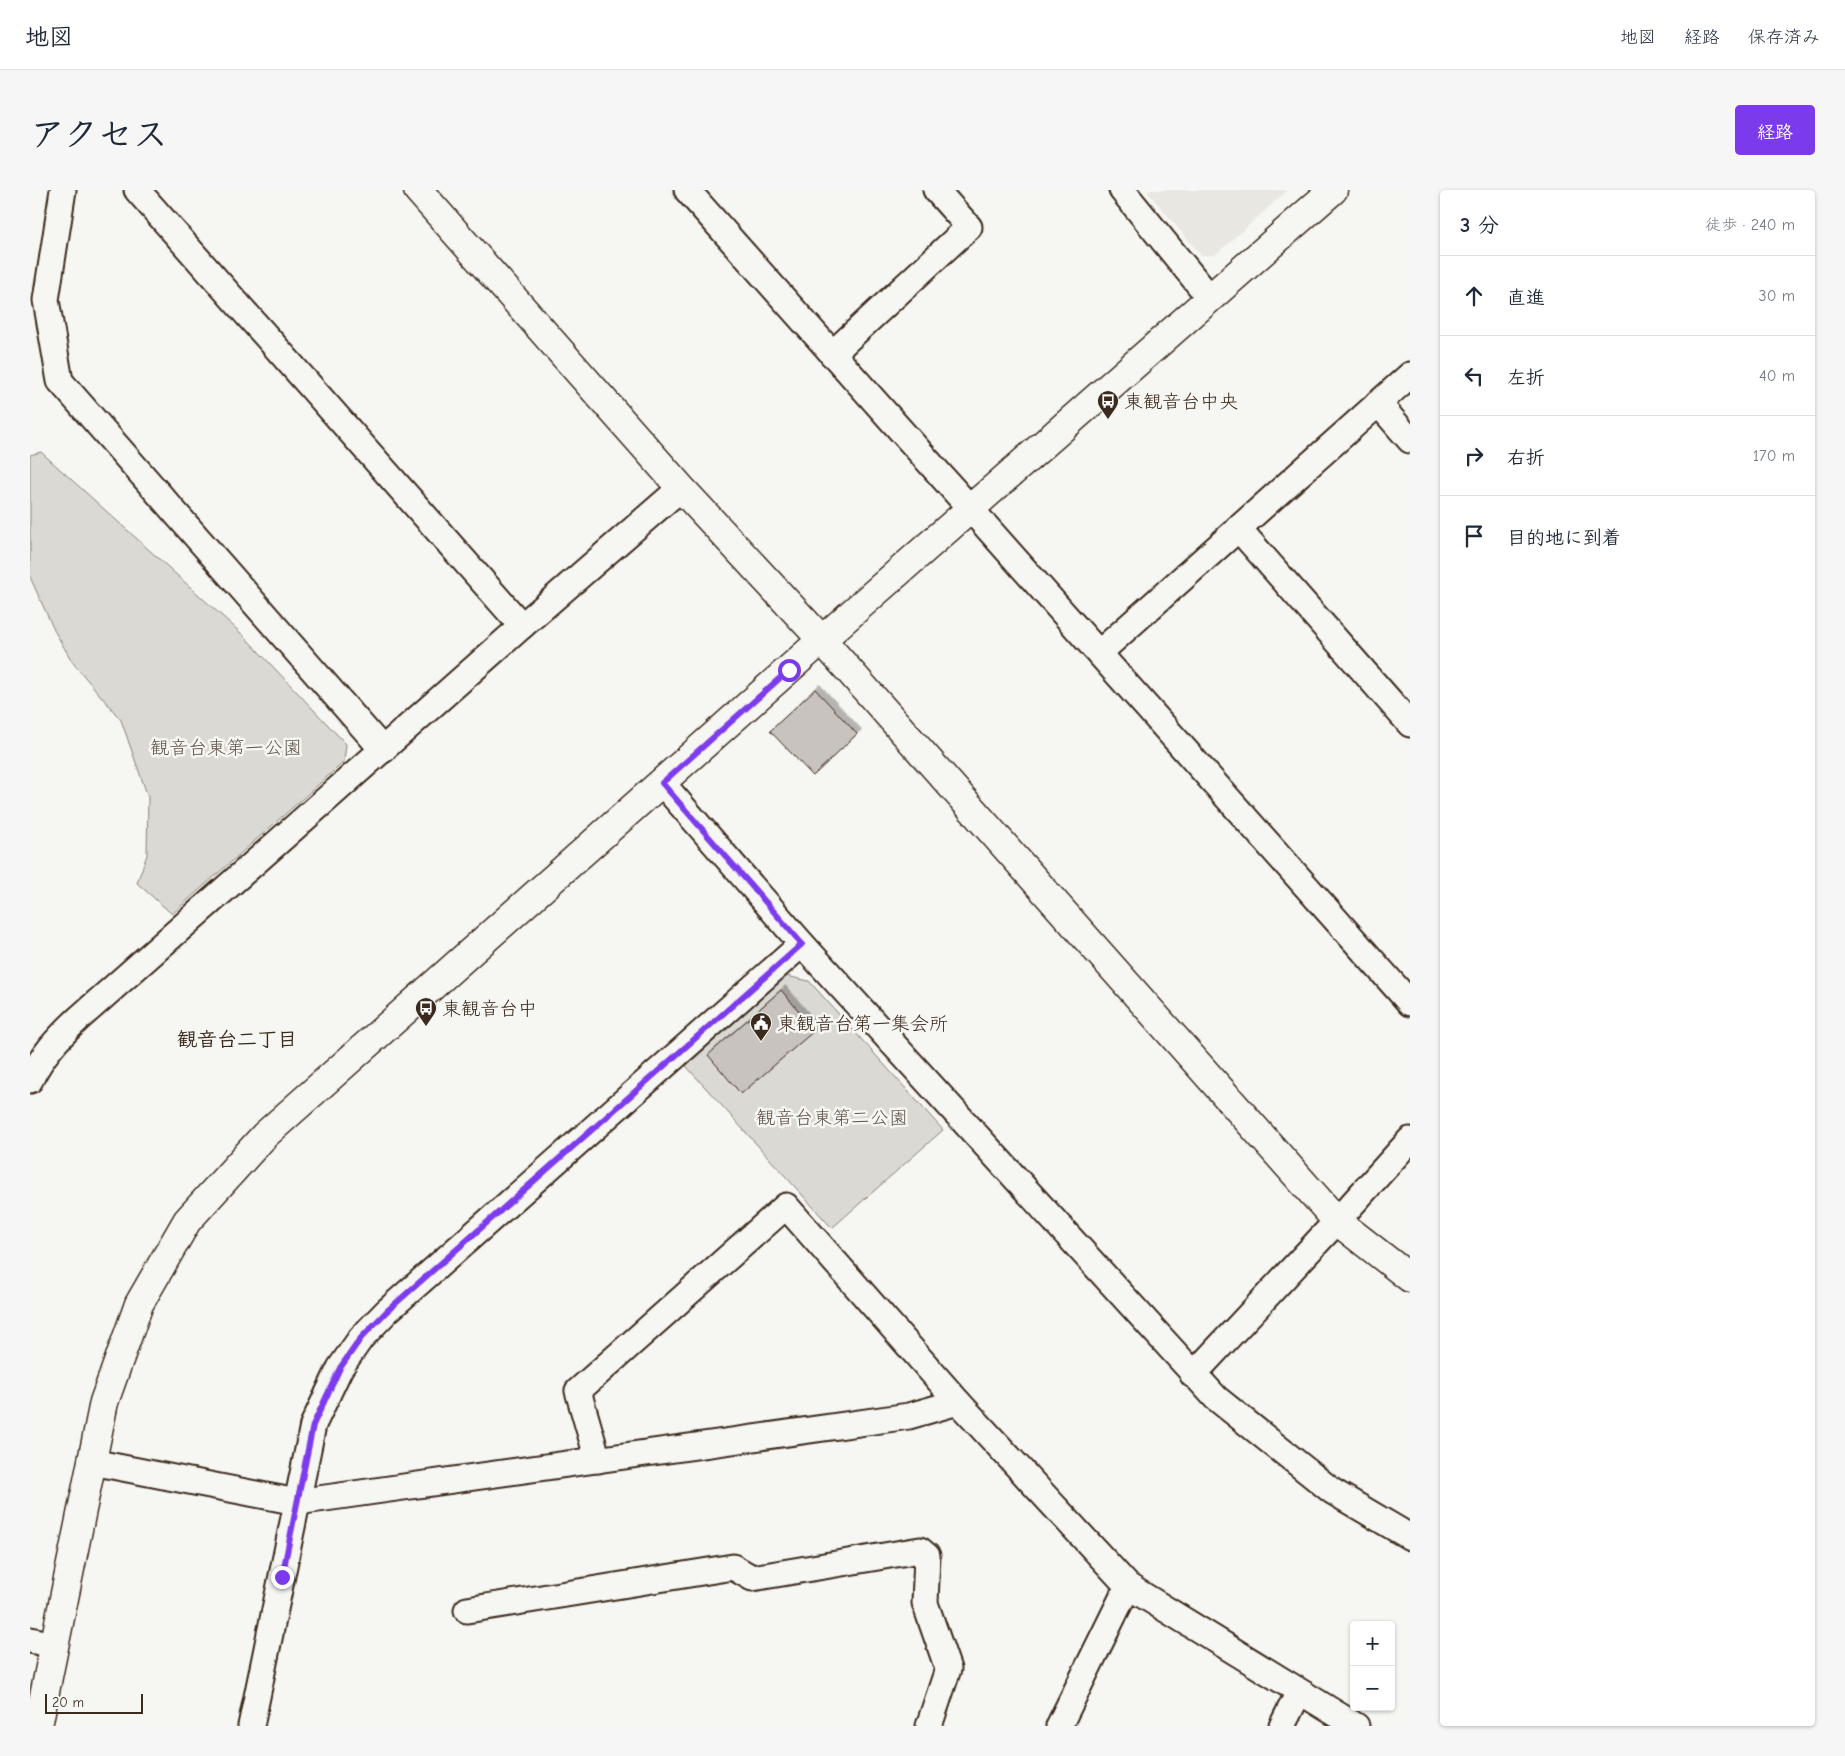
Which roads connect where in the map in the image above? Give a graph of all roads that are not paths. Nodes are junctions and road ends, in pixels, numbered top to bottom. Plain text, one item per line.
1 (63, 190) edge
2 (137, 190) edge
3 (418, 190) edge
4 (687, 190) edge
5 (936, 190) edge
6 (1122, 190) edge
7 (1333, 190) edge
8 (1210, 298) junction
9 (832, 354) junction
10 (1410, 375) edge
11 (1378, 403) junction
12 (1410, 440) edge
13 (681, 488) junction
14 (971, 510) junction
15 (1238, 528) junction
16 (522, 626) junction
17 (822, 640) junction
18 (1099, 653) junction
19 (1410, 724) edge
20 (383, 750) junction
21 (662, 783) junction
22 (802, 944) junction
23 (1410, 1003) edge
24 (30, 1080) edge
25 (1410, 1140) edge
26 (1337, 1221) junction
27 (1410, 1278) edge
28 (1193, 1375) junction
29 (958, 1402) junction
30 (598, 1460) junction
31 (92, 1462) junction
32 (297, 1502) junction
33 (1410, 1536) edge
34 (1128, 1586) junction
35 (467, 1610) dead end
36 (43, 1643) edge
37 (1298, 1692) junction
38 (38, 1726) edge
39 (251, 1726) edge
40 (929, 1726) edge
41 (1059, 1726) edge
42 (1282, 1726) edge
43 (1356, 1726) edge

1 - 20 street
2 - 16 street
3 - 13 street
4 - 9 street
5 - 9 street
6 - 8 street
7 - 8 street
8 - 14 street
9 - 14 street
10 - 11 street
11 - 12 street
11 - 15 street
13 - 16 street
13 - 17 street
14 - 17 street
14 - 18 street
15 - 18 street
15 - 19 street
16 - 20 street
17 - 21 street
17 - 26 street
18 - 23 street
20 - 24 street
21 - 22 street
21 - 31 street
22 - 28 street
22 - 32 street
25 - 26 street
26 - 27 street
26 - 28 street
28 - 33 street
29 - 30 street
29 - 30 street
29 - 34 street
30 - 32 street
31 - 32 street
31 - 36 street
32 - 39 street
34 - 37 street
34 - 41 street
35 - 40 street
36 - 38 street
37 - 42 street
37 - 43 street

